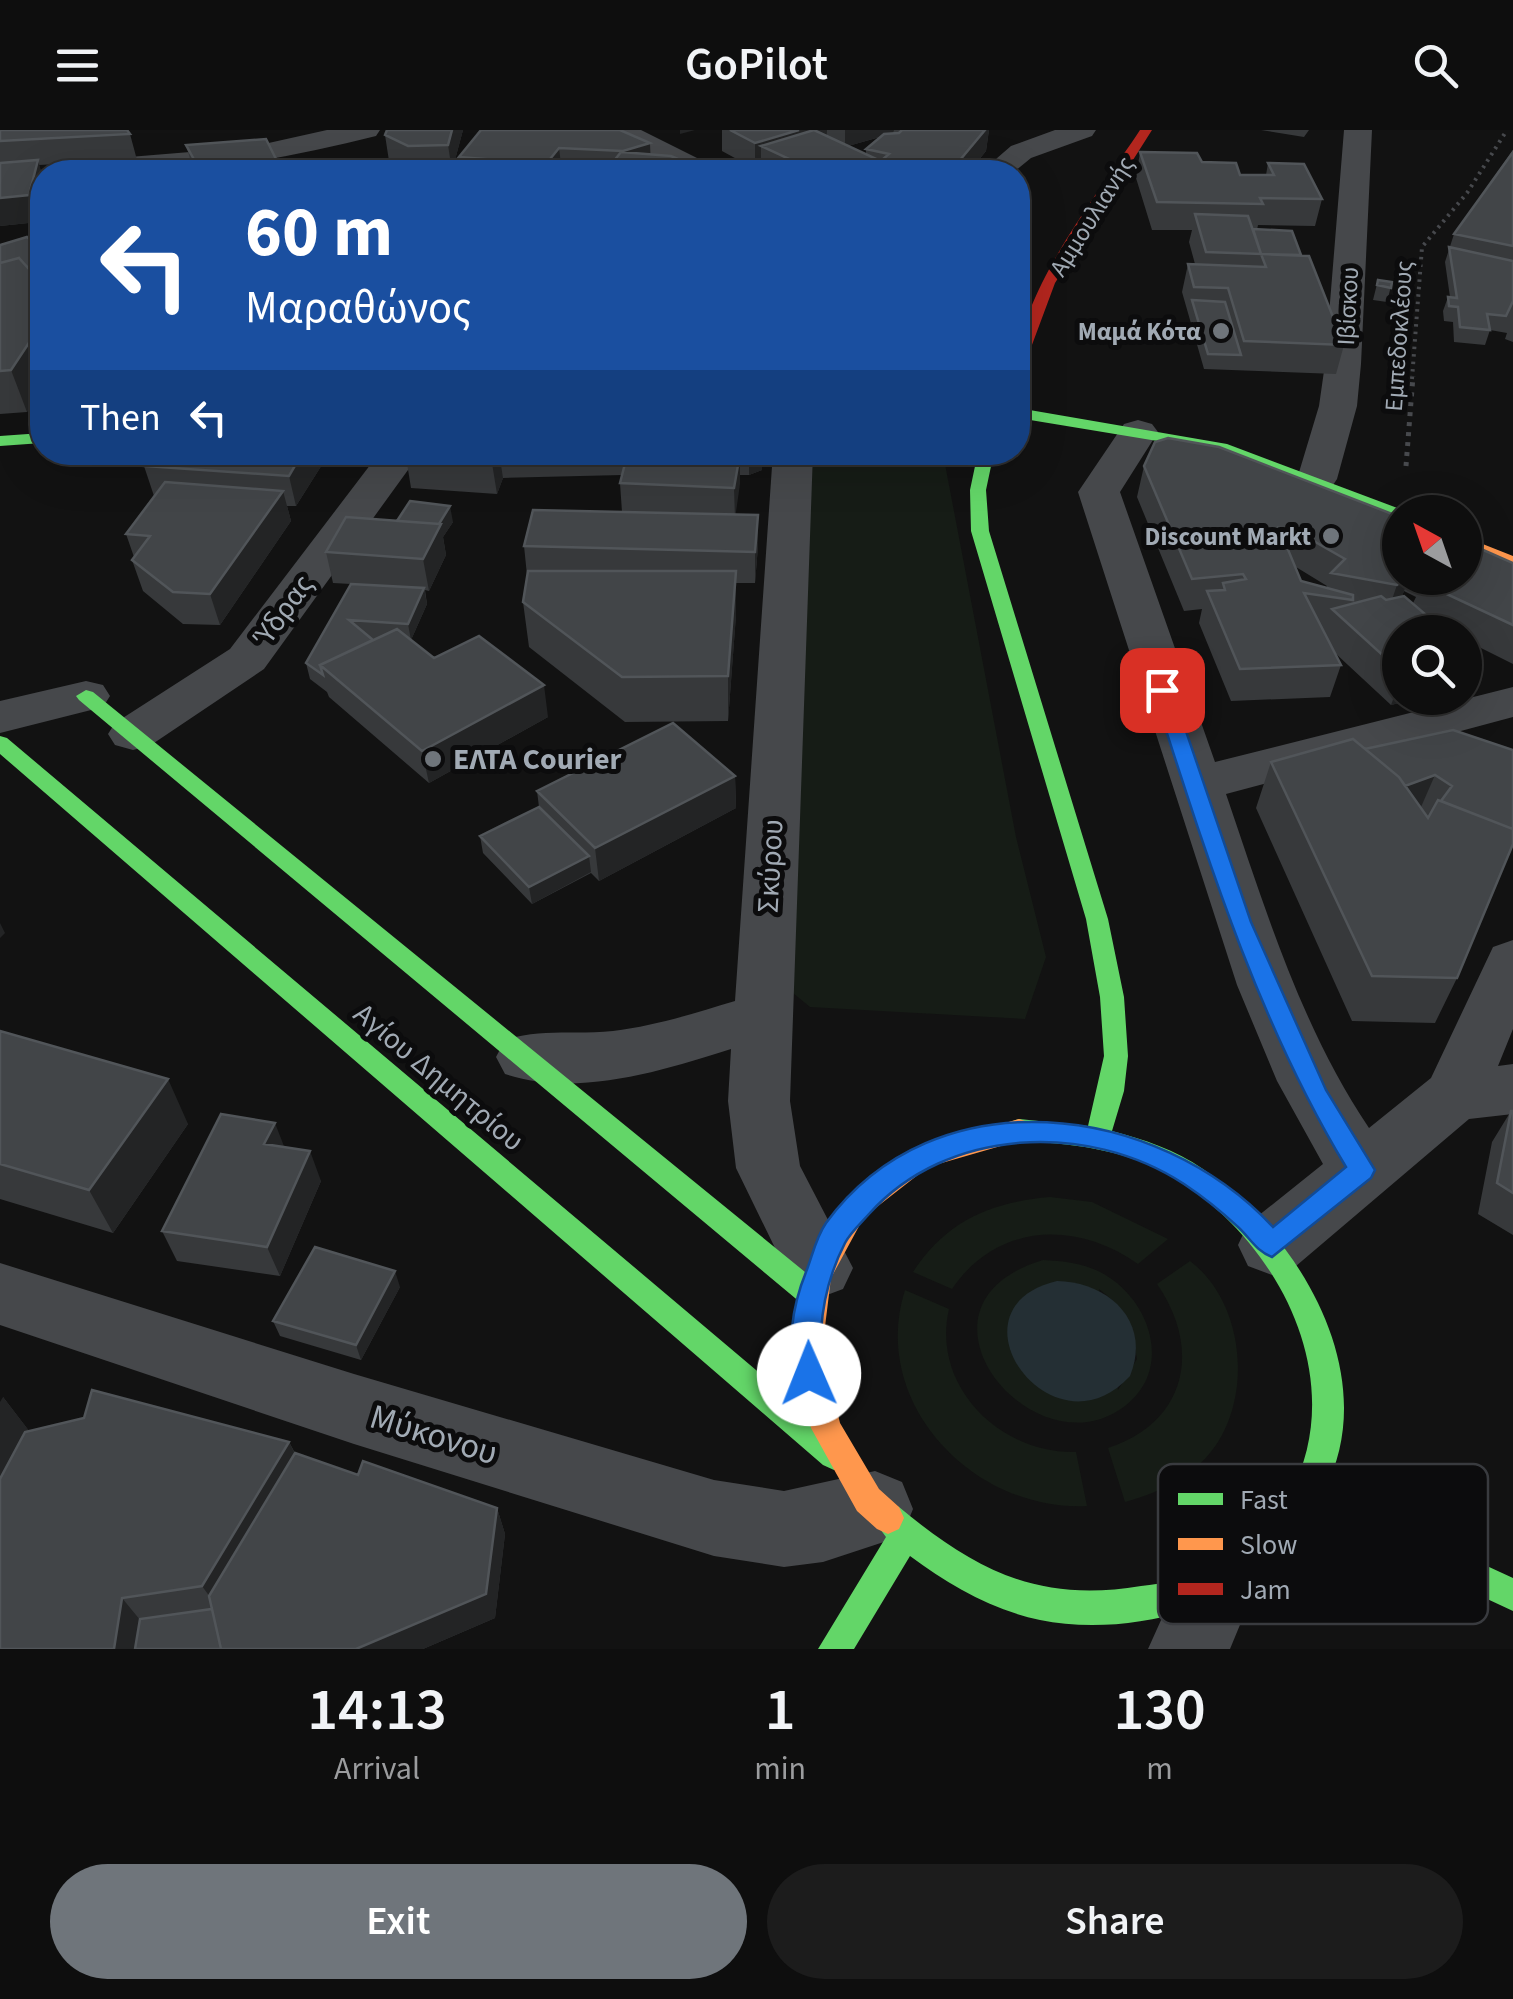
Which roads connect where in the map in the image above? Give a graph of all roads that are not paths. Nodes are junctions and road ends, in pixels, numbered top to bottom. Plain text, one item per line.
1 (137, 130) edge
2 (224, 130) edge
3 (366, 130) edge
4 (618, 130) edge
5 (991, 130) edge
6 (1082, 130) edge
7 (1146, 130) edge
8 (1358, 130) edge
9 (716, 139) dead end
10 (1032, 148) junction
11 (283, 150) junction
12 (663, 153) junction
13 (156, 160) edge
14 (219, 160) edge
15 (312, 160) edge
16 (677, 160) edge
17 (1008, 160) edge
18 (1030, 330) edge
19 (1030, 415) edge
20 (1138, 432) junction
21 (30, 439) edge
22 (0, 441) edge
23 (392, 465) edge
24 (792, 465) edge
25 (983, 465) edge
26 (1316, 479) junction
27 (1382, 506) edge
28 (1482, 549) edge
29 (1513, 563) edge
30 (86, 696) joint
31 (1513, 702) edge
32 (0, 717) edge
33 (132, 734) junction
34 (0, 742) edge
35 (1197, 784) junction
36 (1513, 962) edge
37 (763, 1016) junction
38 (526, 1057) junction
39 (1484, 1092) edge
40 (1097, 1137) junction
41 (1362, 1170) junction
42 (1272, 1244) junction
43 (816, 1280) junction
44 (0, 1294) edge
45 (1318, 1464) edge
46 (872, 1501) junction
47 (1488, 1582) edge
48 (1513, 1594) edge
49 (1099, 1612) junction
50 (1158, 1615) edge
51 (1074, 1637) dead end
52 (835, 1649) edge

1 - 13 street
2 - 11 street
3 - 11 street
4 - 12 street
5 - 10 street
6 - 10 street, Αμμουλιανής
7 - 18 street, Αμμουλιανής
8 - 26 street, Ιβίσκου
9 - 12 street
10 - 17 street, Αμμουλιανής
11 - 14 street
11 - 15 street
12 - 16 street
19 - 20 street
20 - 26 street
20 - 35 street
21 - 22 street
23 - 33 street, Ύδρας
24 - 37 street, Σκύρου
25 - 40 street
26 - 27 street
28 - 29 street
30 - 32 street
30 - 33 street
31 - 35 street
33 - 38 street
34 - 46 street, Αγίου Δημητρίου
35 - 41 street
36 - 39 street
37 - 38 street
37 - 43 street, Σκύρου
38 - 43 street
39 - 41 street
40 - 42 street
40 - 43 street
41 - 42 street
42 - 45 street
43 - 46 street
44 - 46 street, Μύκονου
46 - 49 street, Αγίου Δημητρίου
46 - 52 street
47 - 48 street
49 - 50 street
49 - 51 street

